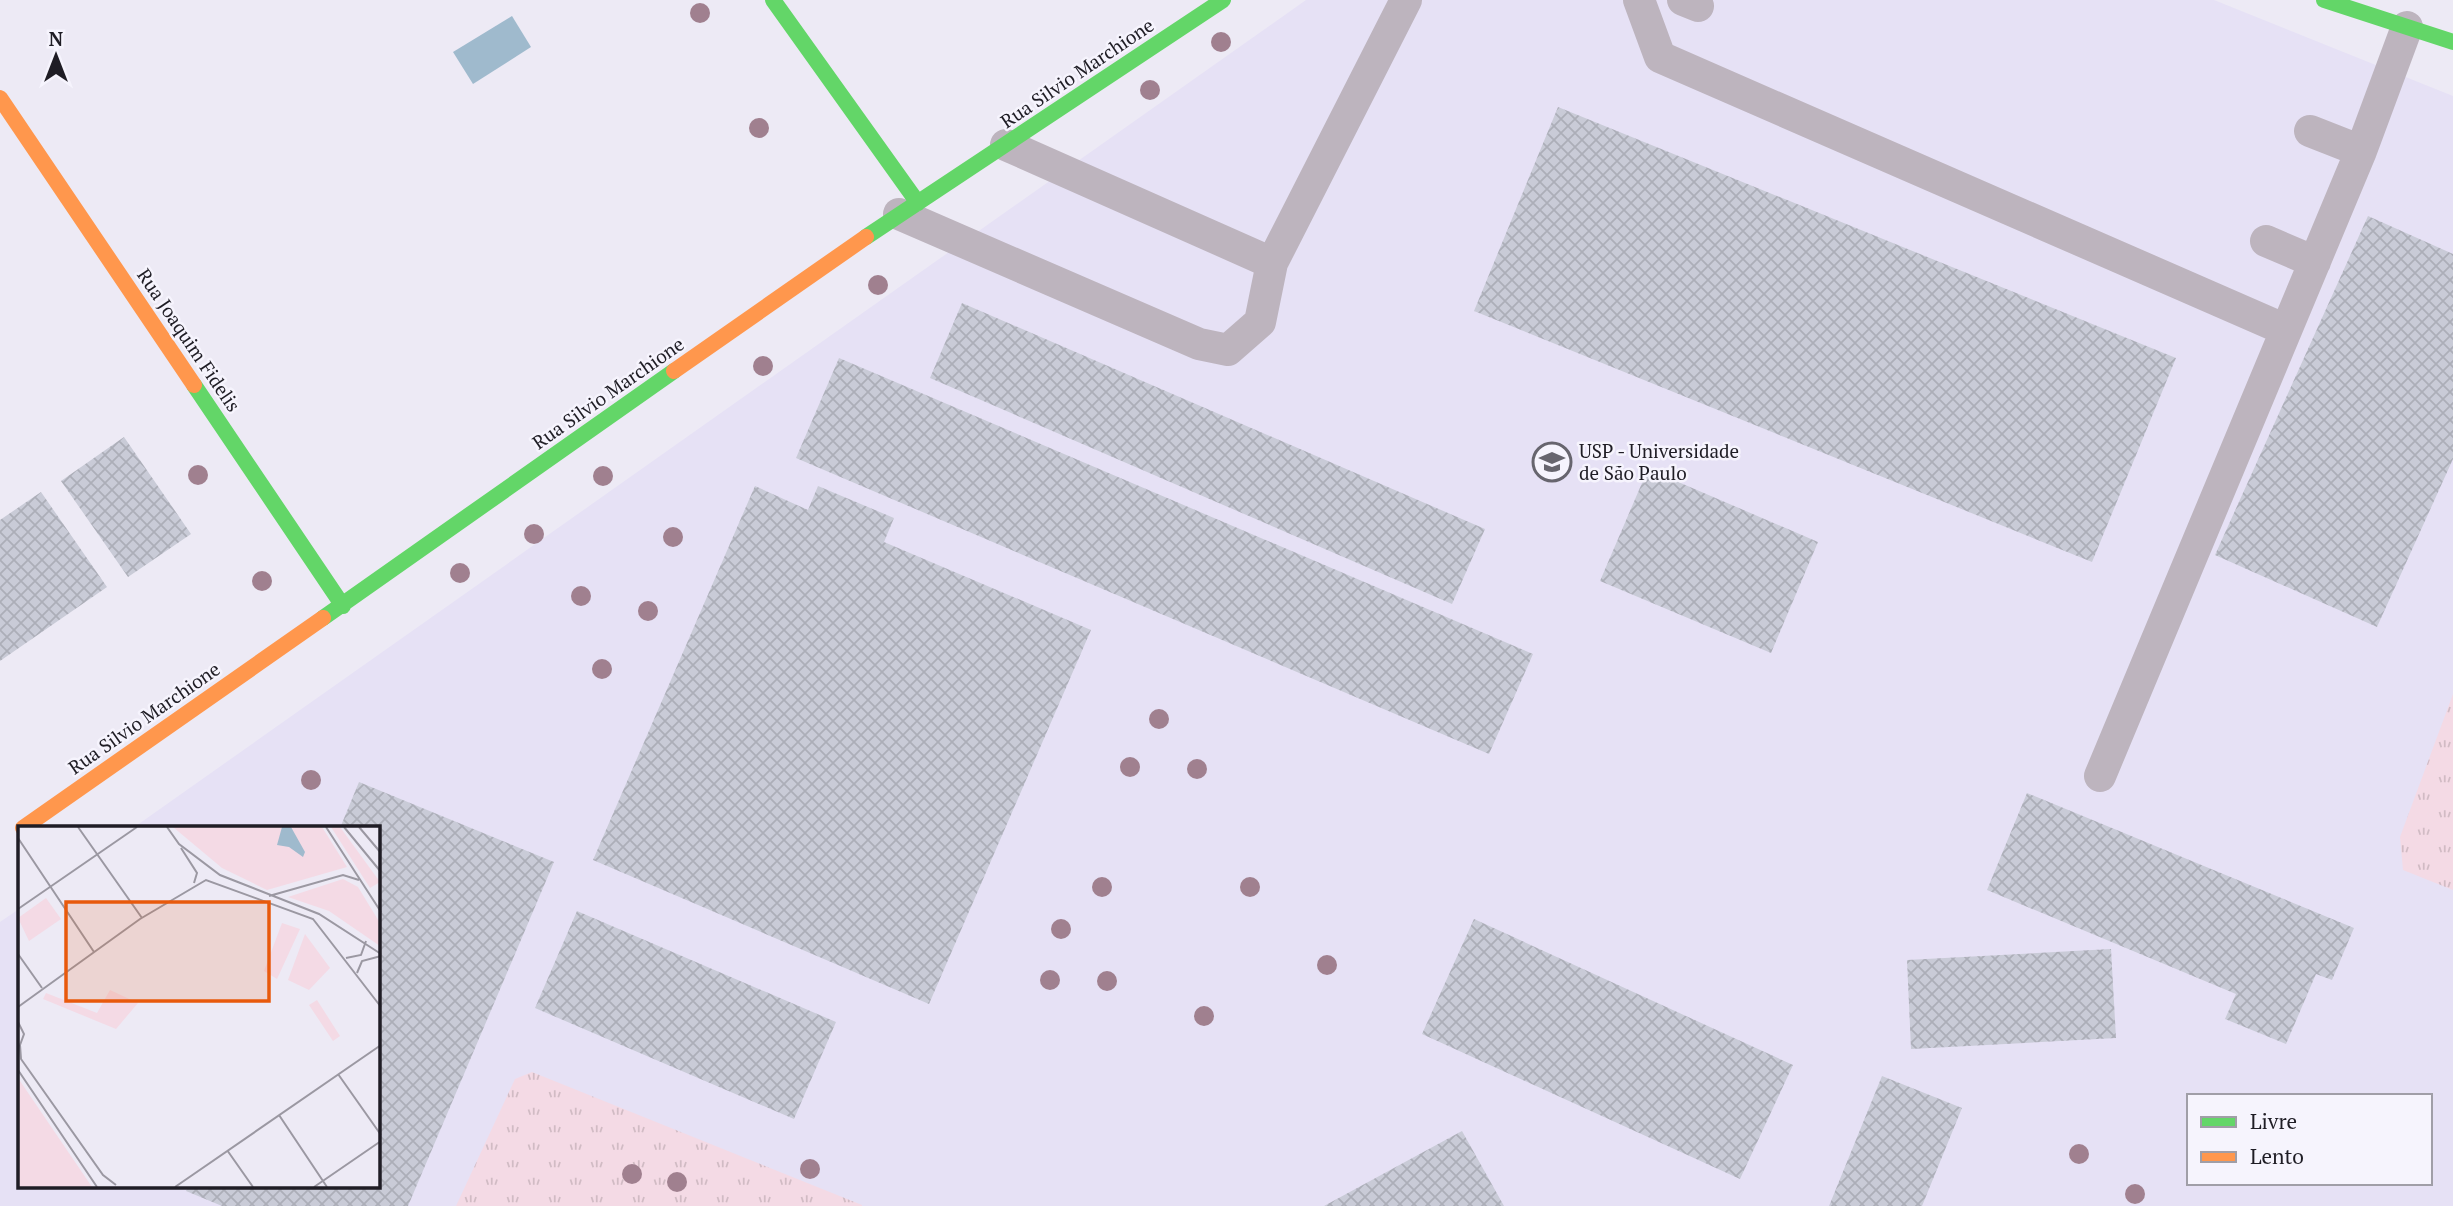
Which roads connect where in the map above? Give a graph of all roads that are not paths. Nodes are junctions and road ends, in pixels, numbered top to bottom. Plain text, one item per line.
1 (773, 0) edge
2 (1223, 0) edge
3 (1406, 0) edge
4 (1639, 0) edge
5 (2324, 0) edge
6 (2407, 27) junction
7 (2453, 42) edge
8 (0, 99) edge
9 (2310, 131) dead end
10 (1006, 145) junction
11 (2361, 151) junction
12 (908, 209) junction
13 (2266, 241) dead end
14 (1272, 262) junction
15 (2315, 262) junction
16 (2286, 330) junction
17 (343, 606) junction
18 (2100, 776) dead end
19 (26, 826) edge

1 - 12 street
2 - 10 street, Rua Silvio Marchione
3 - 14 lane
4 - 16 lane
5 - 6 street
6 - 7 street
6 - 11 lane
8 - 17 street, Rua Joaquim Fidelis
9 - 11 lane
10 - 12 street, Rua Silvio Marchione
10 - 14 lane
11 - 15 lane
12 - 14 lane
12 - 17 street, Rua Silvio Marchione
13 - 15 lane
15 - 16 lane
16 - 18 lane
17 - 19 street, Rua Silvio Marchione

